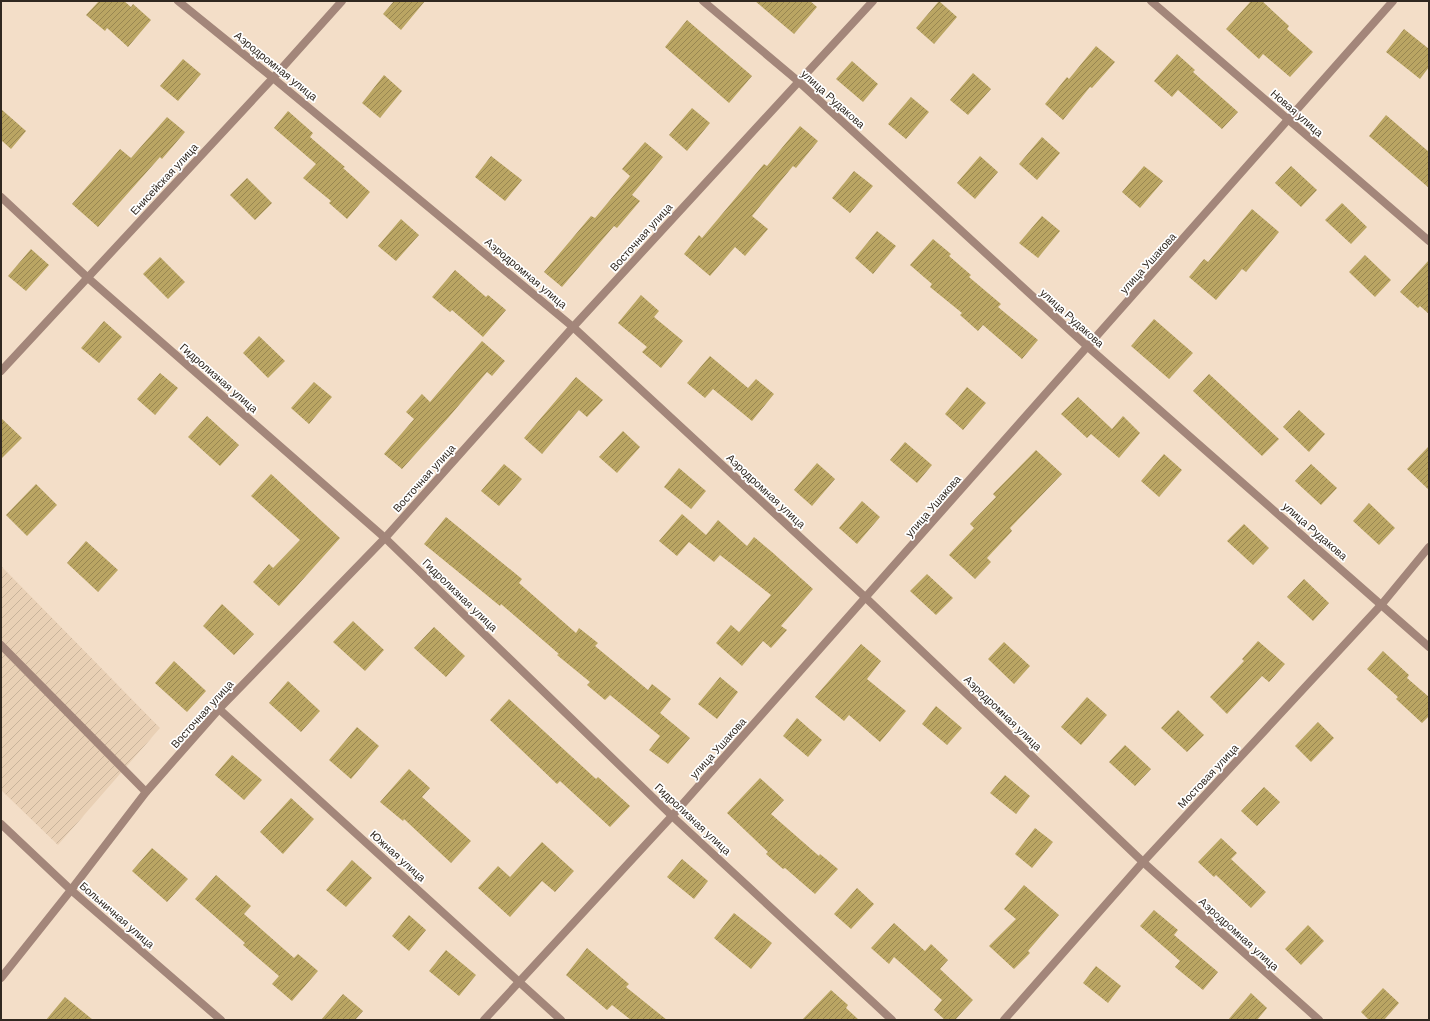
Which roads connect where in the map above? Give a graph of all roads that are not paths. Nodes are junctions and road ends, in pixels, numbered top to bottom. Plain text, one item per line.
1 (178, 1) edge
2 (342, 1) edge
3 (703, 1) edge
4 (873, 1) edge
5 (1151, 1) edge
6 (1394, 1) edge
7 (274, 78) junction
8 (798, 81) junction
9 (1289, 120) junction
10 (1, 197) edge
11 (1429, 241) edge
12 (88, 278) junction
13 (573, 327) junction
14 (1088, 347) junction
15 (1, 371) edge
16 (385, 538) junction
17 (1429, 547) edge
18 (866, 598) junction
19 (1382, 604) junction
20 (1, 645) edge
21 (1429, 646) edge
22 (219, 709) junction
23 (146, 792) junction
24 (672, 816) junction
25 (1, 824) edge
26 (1143, 862) junction
27 (71, 890) junction
28 (1, 978) edge
29 (520, 981) junction
30 (221, 1020) edge
31 (484, 1020) edge
32 (561, 1020) edge
33 (892, 1020) edge
34 (1004, 1020) edge
35 (1319, 1020) edge

1 - 7 street, Аэродромная улица
2 - 7 street, Енисейская улица
3 - 8 street, улица Рудакова
4 - 8 street, Восточная улица
5 - 9 street, Новая улица
6 - 9 street, улица Ушакова
7 - 12 street, Енисейская улица
7 - 13 street, Аэродромная улица
8 - 13 street, Восточная улица
8 - 14 street, улица Рудакова
9 - 11 street, Новая улица
9 - 14 street, улица Ушакова
10 - 12 street, Гидролизная улица
12 - 15 street, Енисейская улица
12 - 16 street, Гидролизная улица
13 - 16 street, Восточная улица
13 - 18 street, Аэродромная улица
14 - 18 street, улица Ушакова
14 - 19 street, улица Рудакова
16 - 22 street, Восточная улица
16 - 24 street, Гидролизная улица
17 - 19 street, Мостовая улица
18 - 24 street, улица Ушакова
18 - 26 street, Аэродромная улица
19 - 21 street, улица Рудакова
19 - 26 street, Мостовая улица
20 - 23 street
22 - 23 street, Восточная улица
22 - 29 street, Южная улица
23 - 27 street, Восточная улица
24 - 29 street, улица Ушакова
24 - 33 street, Гидролизная улица
25 - 27 street, Больничная улица
26 - 34 street, Мостовая улица
26 - 35 street, Аэродромная улица
27 - 28 street, Восточная улица
27 - 30 street, Больничная улица
29 - 31 street, улица Ушакова
29 - 32 street, Южная улица

